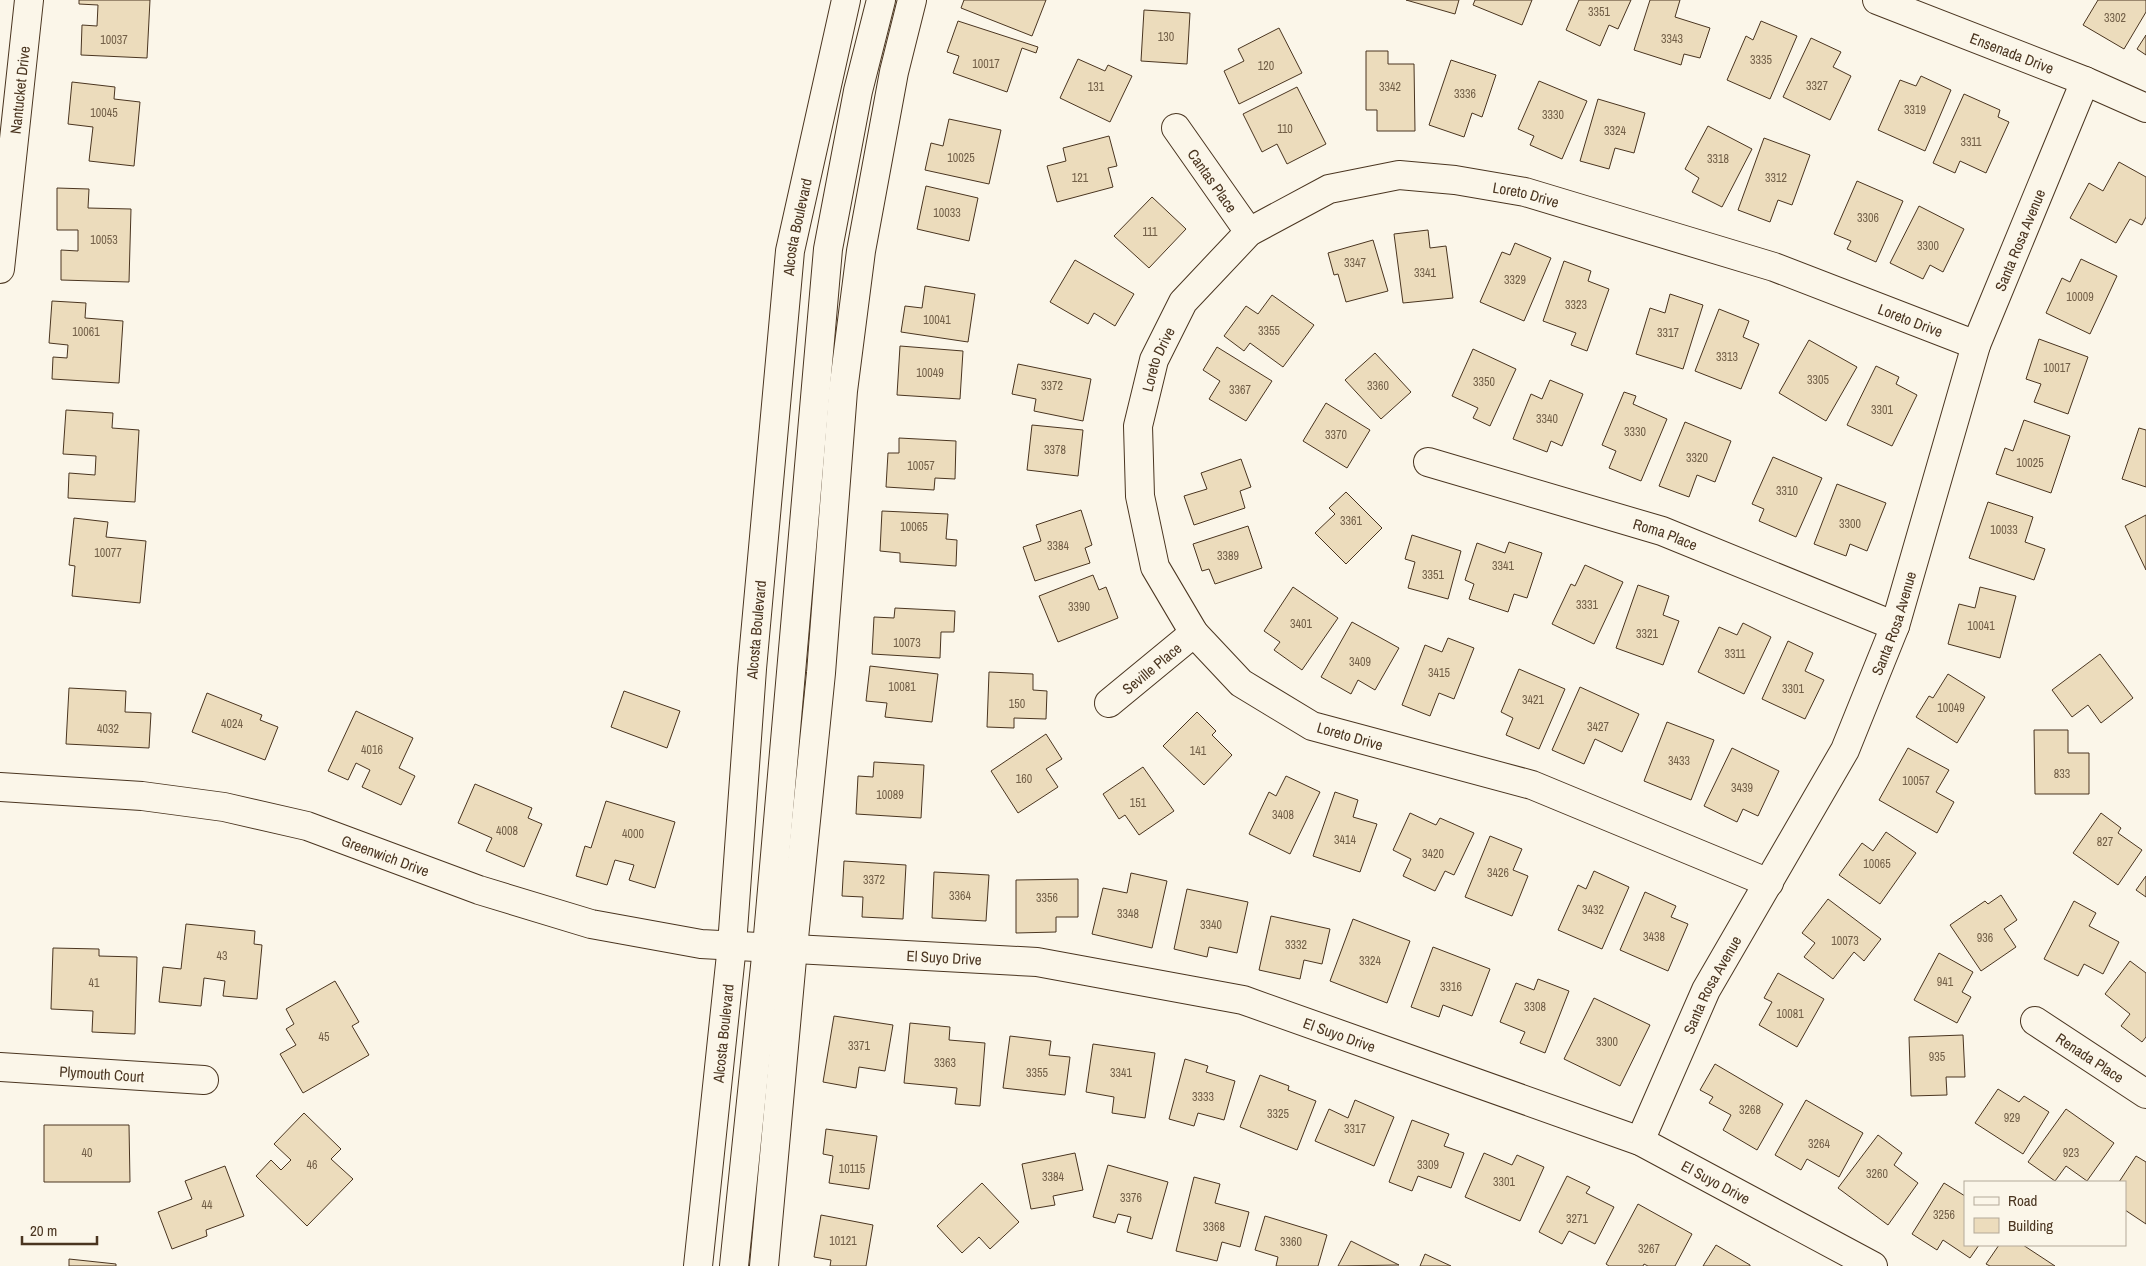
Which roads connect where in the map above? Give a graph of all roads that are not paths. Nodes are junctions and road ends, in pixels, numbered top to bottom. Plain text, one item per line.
1 (28, 0) edge
2 (846, 0) edge
3 (881, 0) edge
4 (912, 0) edge
5 (1877, 0) edge
6 (2086, 81) junction
7 (2146, 108) edge
8 (1176, 128) dead end
9 (1249, 232) junction
10 (0, 269) edge
11 (1976, 345) junction
12 (1428, 462) dead end
13 (1895, 626) junction
14 (1194, 633) junction
15 (1109, 703) dead end
16 (0, 787) edge
17 (1769, 883) junction
18 (732, 945) junction
19 (780, 948) junction
20 (2035, 1021) dead end
21 (0, 1067) edge
22 (204, 1080) dead end
23 (2146, 1094) edge
24 (1640, 1141) junction
25 (698, 1266) edge
26 (734, 1266) edge
27 (764, 1266) edge
28 (1873, 1266) edge

1 - 10 street, Nantucket Drive
2 - 18 street, Alcosta Boulevard
3 - 19 street
4 - 19 street
5 - 6 street, Ensenada Drive
6 - 7 street, Ensenada Drive
6 - 11 street, Santa Rosa Avenue
8 - 9 street, Cantas Place
9 - 11 street, Loreto Drive
9 - 14 street, Loreto Drive
11 - 13 street, Santa Rosa Avenue
12 - 13 street, Roma Place
13 - 17 street, Santa Rosa Avenue
14 - 15 street, Seville Place
14 - 17 street, Loreto Drive
16 - 18 street, Greenwich Drive
17 - 24 street, Santa Rosa Avenue
18 - 19 street, Greenwich Drive
18 - 25 street, Alcosta Boulevard
19 - 24 street, El Suyo Drive
19 - 26 street
19 - 27 street
20 - 23 street, Renada Place
21 - 22 street, Plymouth Court
24 - 28 street, El Suyo Drive

